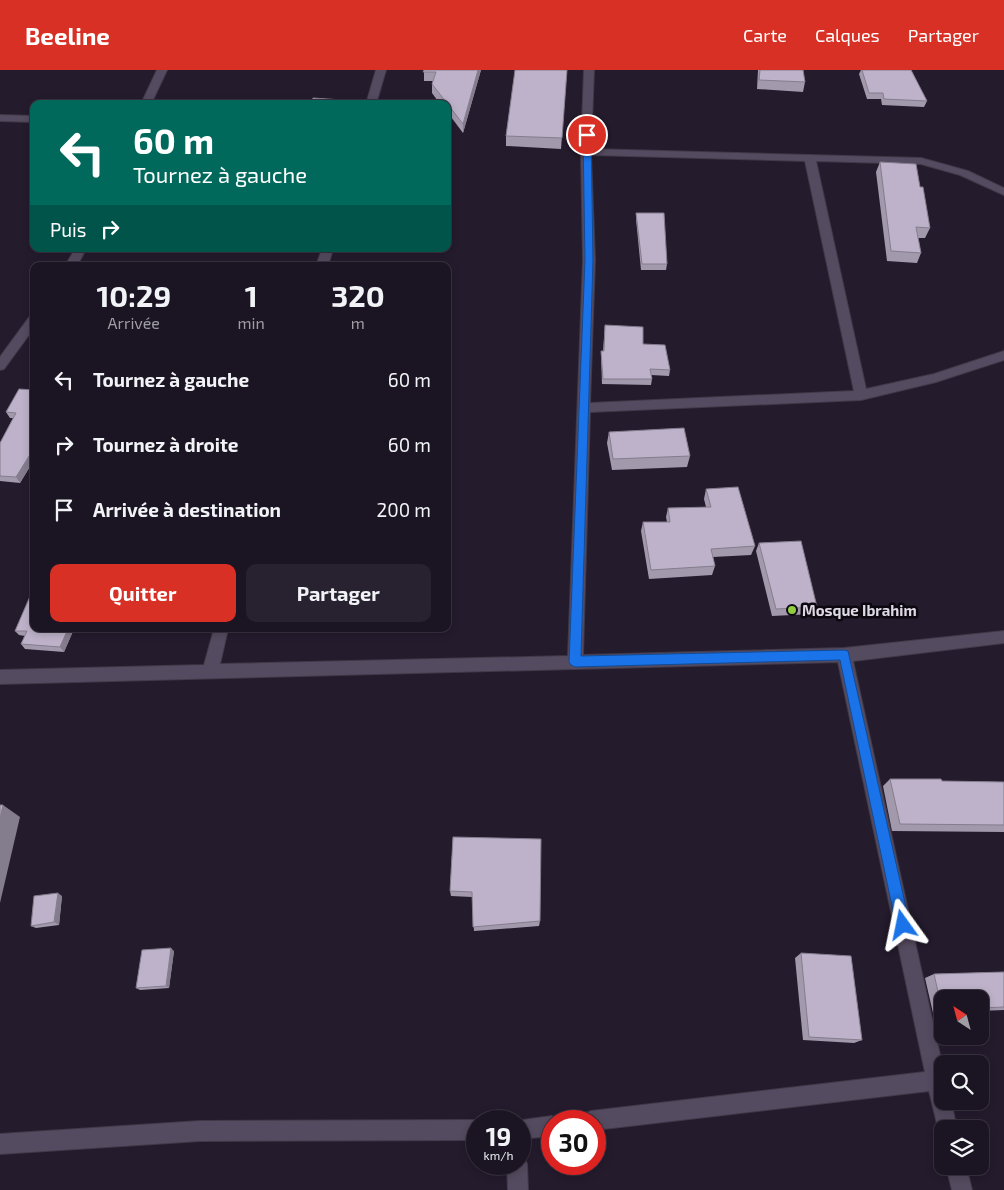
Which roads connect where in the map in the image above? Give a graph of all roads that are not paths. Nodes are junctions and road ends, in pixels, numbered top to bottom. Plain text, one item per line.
1 (162, 70) edge
2 (381, 70) edge
3 (589, 70) edge
4 (148, 100) edge
5 (372, 100) edge
6 (0, 118) edge
7 (30, 119) edge
8 (586, 152) junction
9 (810, 158) junction
10 (1004, 192) edge
11 (30, 325) edge
12 (1004, 355) edge
13 (0, 366) edge
14 (861, 395) junction
15 (584, 408) junction
16 (221, 632) edge
17 (1004, 637) edge
18 (844, 655) junction
19 (575, 662) junction
20 (210, 672) junction
21 (0, 677) edge
22 (934, 1071) edge
23 (934, 1080) edge
24 (606, 1119) edge
25 (466, 1130) edge
26 (0, 1144) edge
27 (517, 1175) edge
28 (958, 1175) edge
29 (518, 1190) edge
30 (962, 1190) edge

1 - 4 street
2 - 5 street
3 - 8 street
6 - 7 street
8 - 9 street
8 - 15 street
9 - 10 street
9 - 14 street
11 - 13 street
12 - 14 street
14 - 15 street
15 - 19 street
16 - 20 street
17 - 18 street
18 - 19 street
18 - 22 street
19 - 20 street
20 - 21 street
23 - 24 street
25 - 26 street
27 - 29 street
28 - 30 street

